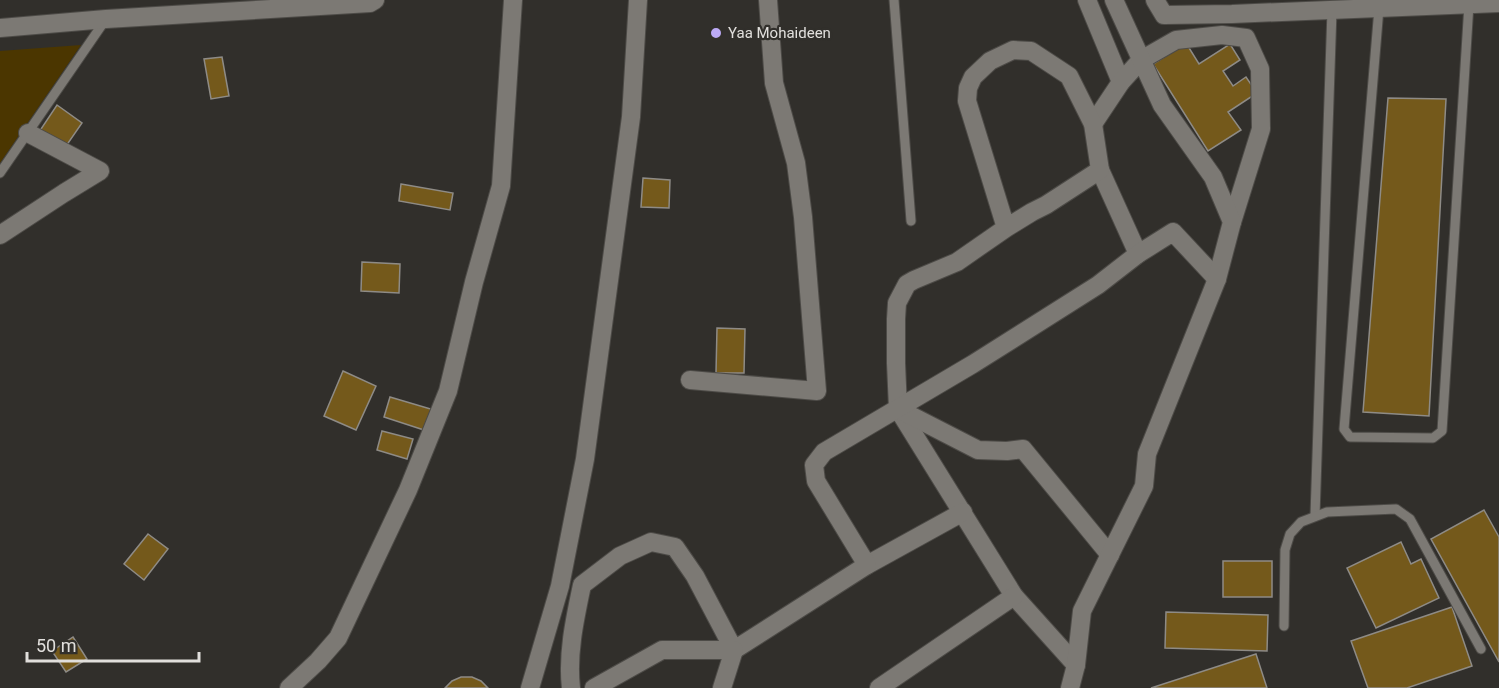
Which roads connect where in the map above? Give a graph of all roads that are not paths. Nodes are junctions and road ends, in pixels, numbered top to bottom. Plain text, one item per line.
1 (375, 0) edge
2 (513, 0) edge
3 (638, 0) edge
4 (768, 0) edge
5 (894, 0) edge
6 (1087, 0) edge
7 (1114, 0) edge
8 (1155, 0) edge
9 (1499, 3) edge
10 (1469, 4) junction
11 (1379, 8) junction
12 (1332, 10) junction
13 (106, 19) junction
14 (0, 28) edge
15 (1141, 60) junction
16 (1121, 82) junction
17 (1093, 124) junction
18 (28, 132) junction
19 (1100, 170) junction
20 (0, 173) edge
21 (911, 221) dead end
22 (1232, 222) junction
23 (1006, 228) junction
24 (0, 235) edge
25 (1138, 254) junction
26 (1217, 279) junction
27 (690, 380) dead end
28 (898, 409) junction
29 (963, 512) junction
30 (1316, 516) junction
31 (1110, 555) junction
32 (867, 565) junction
33 (1014, 596) junction
34 (1284, 626) dead end
35 (1481, 649) dead end
36 (734, 650) junction
37 (1076, 665) junction
38 (290, 688) edge
39 (530, 688) edge
40 (571, 688) edge
41 (594, 688) edge
42 (722, 688) edge
43 (879, 688) edge
44 (1070, 688) edge

1 - 13 street
2 - 38 street
3 - 39 street
4 - 27 street
5 - 21 lane
6 - 16 street
7 - 15 street
8 - 12 street
9 - 10 street
10 - 11 street
10 - 11 lane
11 - 12 street
12 - 30 lane
13 - 14 street
13 - 18 lane
15 - 16 street
15 - 22 street
15 - 22 street
16 - 17 street
17 - 19 street
17 - 23 street
18 - 20 lane
18 - 24 street
19 - 23 street
19 - 25 street
22 - 26 street
23 - 28 street
25 - 26 street
25 - 28 street
26 - 31 street
28 - 29 street
28 - 31 street
28 - 32 street
29 - 32 street
29 - 33 street
30 - 34 lane
30 - 35 lane
31 - 37 street
32 - 36 street
33 - 37 street
33 - 43 street
36 - 40 street
36 - 41 street
36 - 42 street
37 - 44 street

